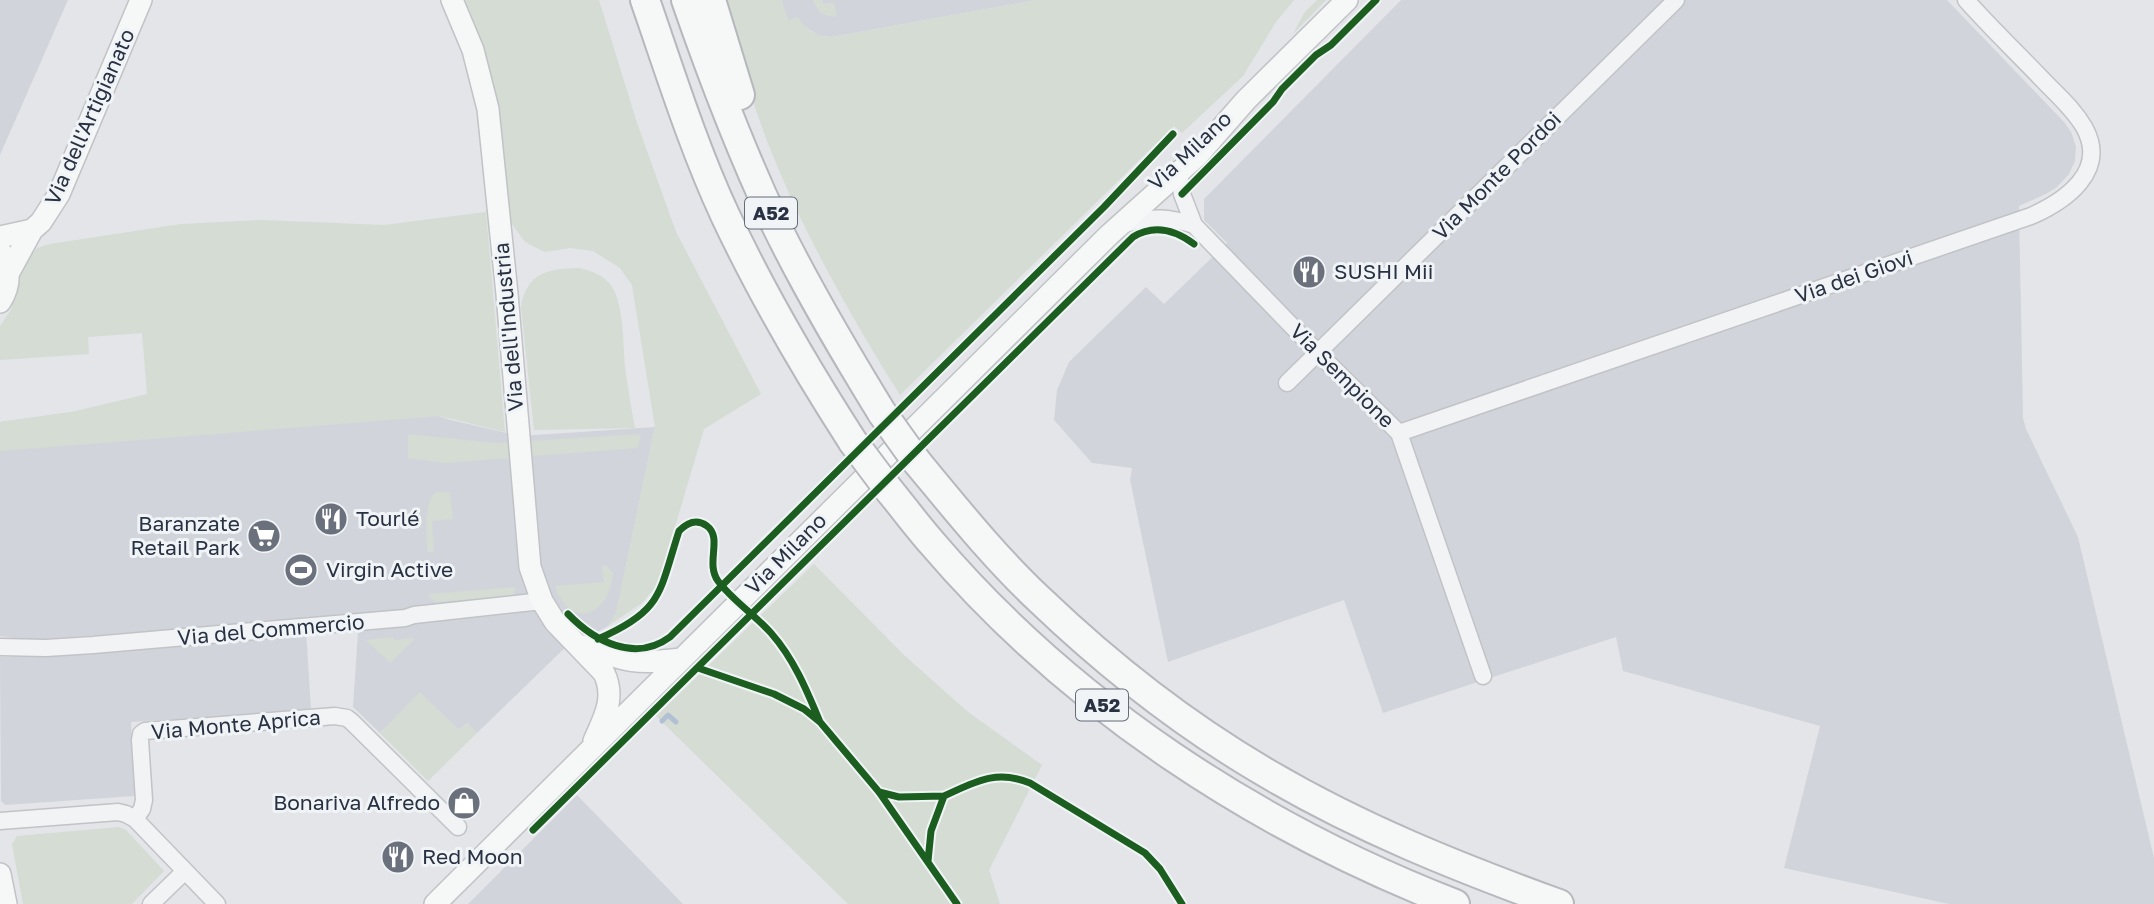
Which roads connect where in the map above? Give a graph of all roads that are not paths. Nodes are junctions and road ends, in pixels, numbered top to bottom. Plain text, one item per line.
1 (141, 0) edge
2 (452, 0) edge
3 (636, 0) edge
4 (645, 0) edge
5 (686, 0) edge
6 (711, 0) edge
7 (1347, 0) edge
8 (1676, 0) edge
9 (1966, 0) edge
10 (678, 98) junction
11 (1246, 100) junction
12 (1179, 172) junction
13 (1194, 225) junction
14 (32, 230) junction
15 (1114, 230) junction
16 (0, 237) edge
17 (0, 251) edge
18 (8, 274) junction
19 (0, 302) edge
20 (1318, 353) junction
21 (1287, 383) dead end
22 (882, 413) junction
23 (1399, 433) junction
24 (538, 591) junction
25 (578, 644) junction
26 (4, 647) edge
27 (681, 659) junction
28 (1483, 676) dead end
29 (591, 750) junction
30 (135, 820) junction
31 (0, 821) edge
32 (458, 827) dead end
33 (184, 871) junction
34 (0, 874) edge
35 (6, 904) edge
36 (150, 904) edge
37 (217, 904) edge
38 (435, 904) edge
39 (1455, 904) edge
40 (1559, 904) edge

1 - 14 street, Via dell'Artigianato
2 - 24 street, Via dell'Industria
3 - 10 highway
4 - 10 highway, A52
5 - 22 highway, A52
6 - 22 highway
7 - 11 street, Via Milano
8 - 20 street, Via Monte Pordoi
9 - 23 street, Via dei Giovi
10 - 39 highway, A52, bridge
11 - 12 street, Via Milano
11 - 15 street, Via Milano
12 - 13 street, Via Sempione
12 - 15 street, Via Milano
13 - 15 street
13 - 20 street, Via Sempione
14 - 16 street
14 - 18 street, Via dell'Artigianato
15 - 27 street, Via Milano
17 - 18 street
18 - 19 street, Via dell'Artigianato
20 - 21 street, Via Monte Pordoi
20 - 23 street, Via Sempione
22 - 40 highway, A52, bridge
23 - 28 street, Via Sempione
24 - 25 street, Via dell'Industria
24 - 26 street, Via del Commercio
25 - 27 street, Via dell'Industria
25 - 29 street, Via dell'Industria
27 - 29 street, Via Milano
29 - 38 street, Via Milano
30 - 31 street
30 - 32 street, Via Monte Aprica
30 - 33 street
33 - 36 street
33 - 37 street
34 - 35 street

